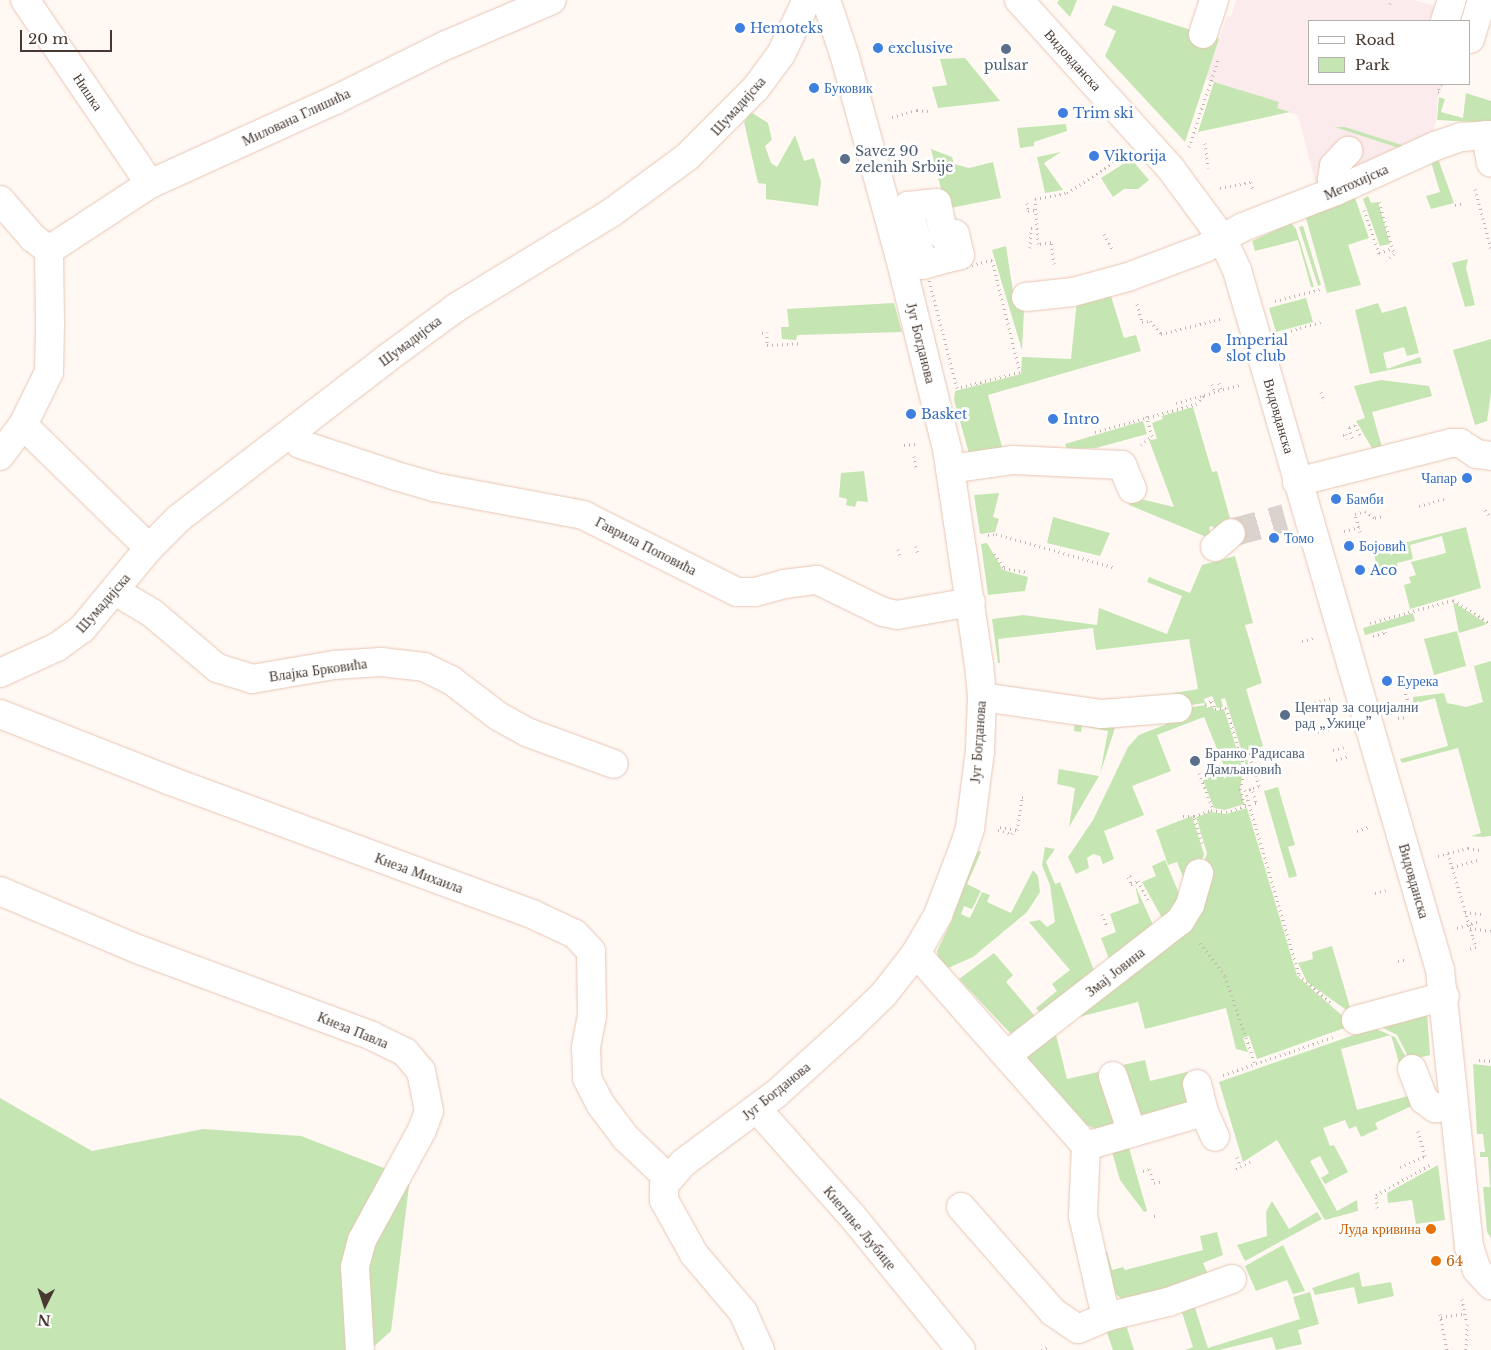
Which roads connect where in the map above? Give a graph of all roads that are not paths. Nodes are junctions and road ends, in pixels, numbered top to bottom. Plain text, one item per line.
1 (25, 0) edge
2 (552, 0) edge
3 (807, 0) edge
4 (826, 0) edge
5 (1019, 0) edge
6 (1214, 0) edge
7 (1452, 0) edge
8 (1480, 3) edge
9 (1445, 20) edge
10 (1471, 35) edge
11 (1212, 44) road end
12 (1488, 135) edge
13 (1348, 151) dead end
14 (1491, 163) edge
15 (150, 184) junction
16 (1336, 191) junction
17 (0, 200) edge
18 (901, 220) junction
19 (934, 237) dead end
20 (1222, 238) junction
21 (49, 250) junction
22 (1026, 297) dead end
23 (23, 425) junction
24 (294, 431) junction
25 (0, 456) edge
26 (929, 456) junction
27 (1491, 456) edge
28 (1297, 482) junction
29 (1132, 489) dead end
30 (149, 548) junction
31 (115, 591) junction
32 (971, 602) junction
33 (0, 673) edge
34 (982, 697) junction
35 (1178, 708) dead end
36 (0, 714) edge
37 (614, 764) dead end
38 (1202, 863) road end
39 (0, 891) edge
40 (916, 953) junction
41 (1445, 996) junction
42 (1346, 1014) road end
43 (1008, 1055) junction
44 (1412, 1068) dead end
45 (1113, 1076) dead end
46 (1197, 1084) dead end
47 (1454, 1107) junction
48 (757, 1109) junction
49 (1204, 1112) junction
50 (1132, 1133) junction
51 (1215, 1137) dead end
52 (1086, 1146) junction
53 (668, 1178) junction
54 (961, 1207) dead end
55 (1232, 1279) dead end
56 (1491, 1285) edge
57 (1106, 1317) junction
58 (360, 1350) edge
59 (760, 1350) edge
60 (961, 1350) edge

1 - 15 street, Нишка
2 - 15 street, Милована Глишића
3 - 24 street, Шумадијска
4 - 18 street, Југ Богданова
5 - 20 street, Видовданска
6 - 11 street
7 - 9 street
8 - 10 street
12 - 14 street
12 - 16 street, Метохијска
13 - 16 street
15 - 21 street, Милована Глишића
16 - 20 street, Метохијска
17 - 21 street
18 - 19 street
18 - 26 street, Југ Богданова
20 - 22 street
20 - 28 street, Видовданска
21 - 23 street
23 - 25 street
23 - 30 street
24 - 30 street, Шумадијска
24 - 32 street, Гаврила Поповића
26 - 29 street
26 - 32 street, Југ Богданова
27 - 28 street
28 - 41 street, Видовданска
30 - 31 street, Шумадијска
31 - 33 street, Шумадијска
31 - 37 street, Влајка Брковића
32 - 34 street, Југ Богданова
34 - 35 street
34 - 40 street, Југ Богданова
36 - 53 street, Кнеза Михаила
38 - 43 street, Змај Јовина
39 - 58 street, Кнеза Павла
40 - 43 street
40 - 48 street, Југ Богданова
41 - 42 street
41 - 47 street, Видовданска
43 - 52 street
44 - 47 street
45 - 50 street
46 - 49 street
47 - 56 street, Видовданска
48 - 53 street, Југ Богданова
48 - 60 street, Кнегиње Љубице
49 - 50 street
49 - 51 street
50 - 52 street
52 - 57 street
53 - 59 street
54 - 57 street
55 - 57 street

